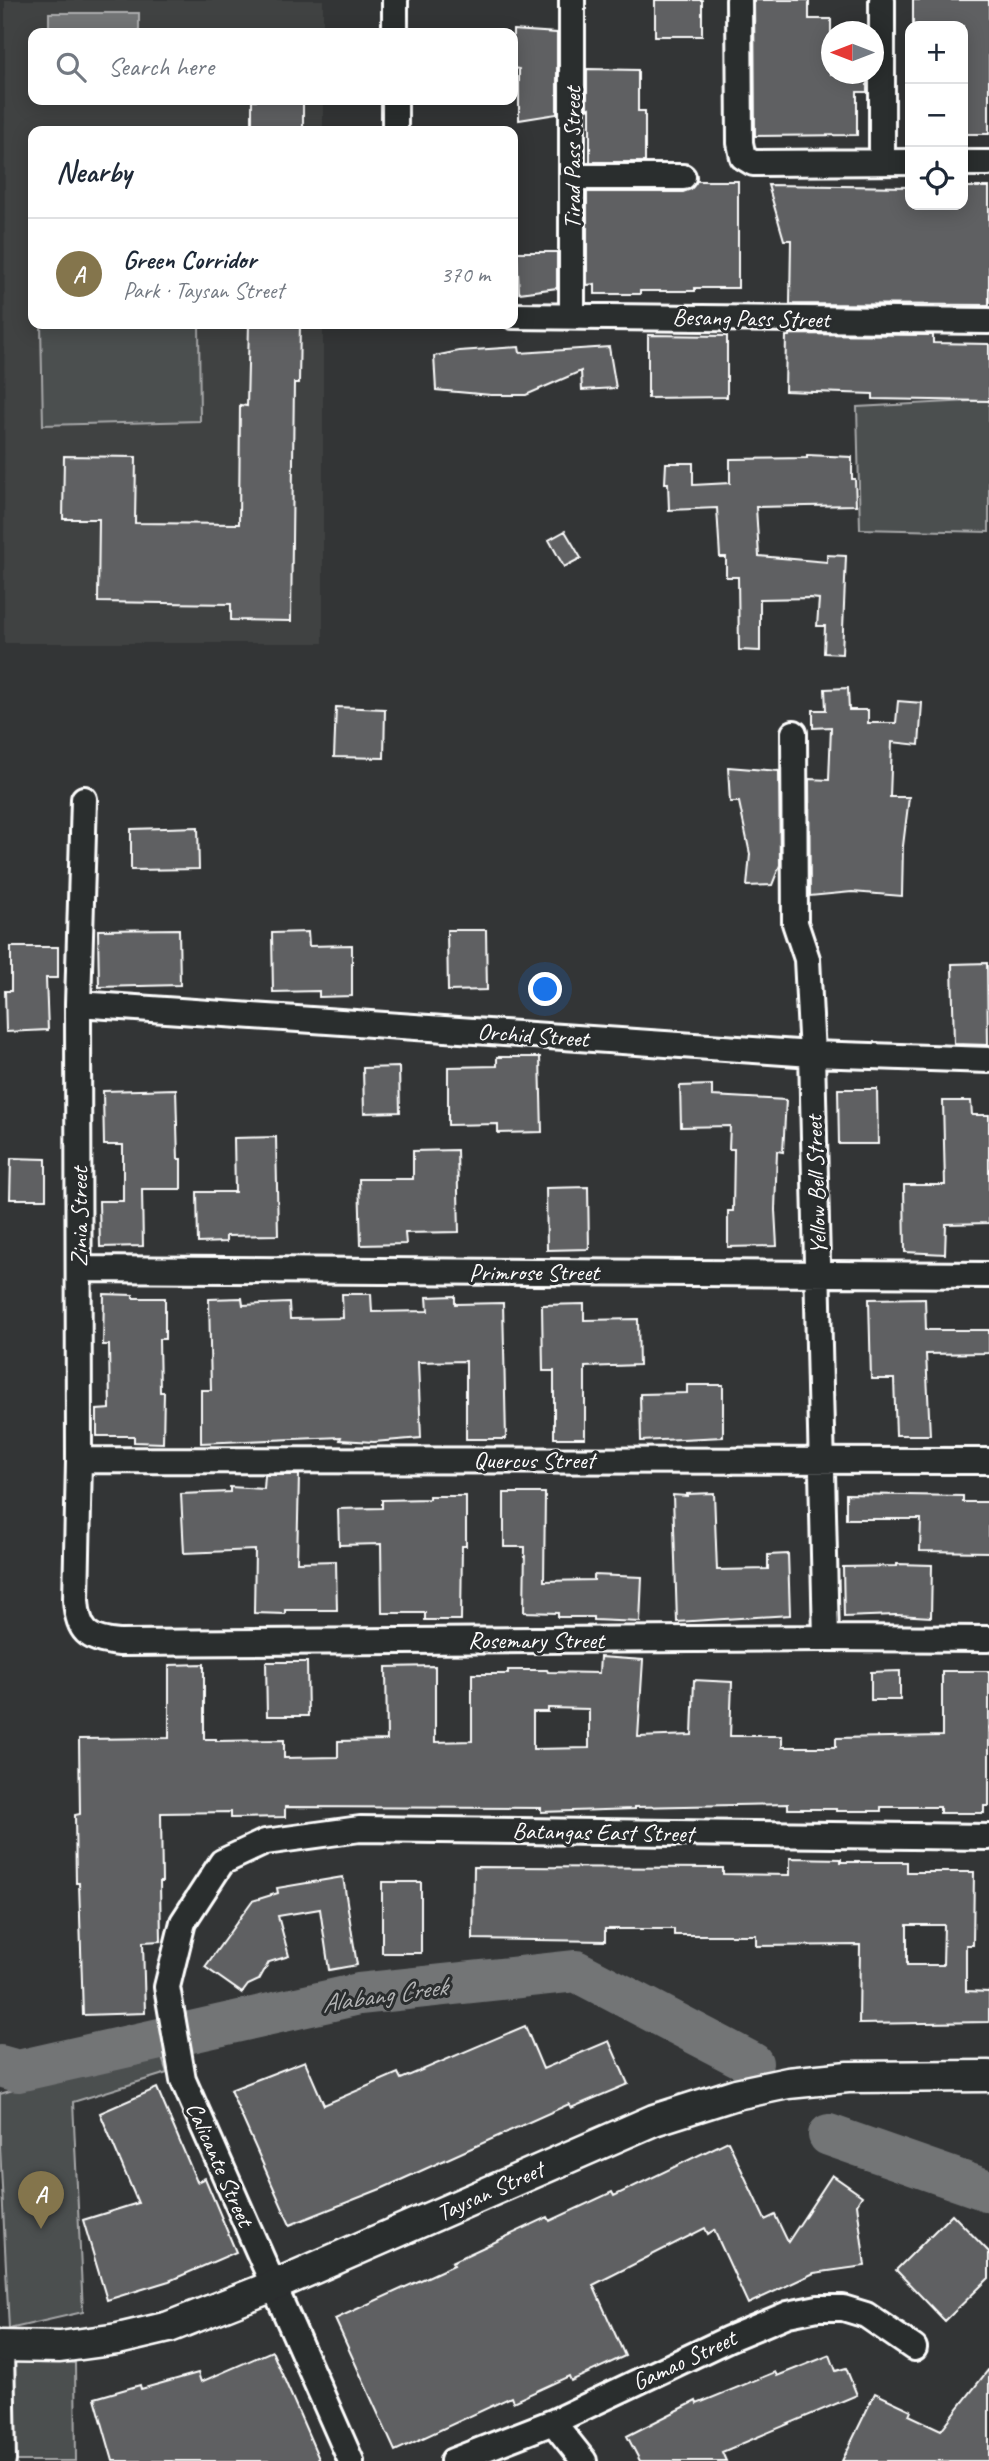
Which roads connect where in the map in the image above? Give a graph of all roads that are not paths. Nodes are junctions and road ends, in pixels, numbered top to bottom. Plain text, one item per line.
1 (395, 0) edge
2 (572, 0) edge
3 (739, 0) edge
4 (882, 0) edge
5 (395, 28) edge
6 (395, 105) edge
7 (395, 126) edge
8 (882, 161) junction
9 (905, 162) edge
10 (968, 163) edge
11 (989, 163) edge
12 (572, 177) junction
13 (683, 177) dead end
14 (518, 316) edge
15 (572, 316) junction
16 (989, 321) edge
17 (794, 733) dead end
18 (84, 799) dead end
19 (78, 1004) junction
20 (812, 1054) junction
21 (989, 1060) edge
22 (79, 1269) junction
23 (818, 1274) junction
24 (989, 1275) edge
25 (79, 1460) junction
26 (823, 1461) junction
27 (989, 1461) edge
28 (86, 1633) joint
29 (826, 1638) junction
30 (989, 1639) edge
31 (989, 1837) edge
32 (222, 1862) joint
33 (989, 2076) edge
34 (273, 2286) junction
35 (1, 2346) edge
36 (914, 2348) dead end
37 (553, 2422) junction
38 (3, 2461) edge
39 (351, 2461) edge
40 (453, 2461) edge
41 (584, 2461) edge

1 - 5 street
2 - 12 street, Tirad Pass Street
3 - 8 street
4 - 8 street
6 - 7 street
8 - 9 street
10 - 11 street
12 - 13 street
12 - 15 street, Tirad Pass Street
14 - 15 street, Besang Pass Street
15 - 16 street, Besang Pass Street
17 - 20 street, Yellow Bell Street
18 - 19 street, Zinia Street
19 - 20 street, Orchid Street
19 - 22 street, Zinia Street
20 - 21 street, Orchid Street
20 - 23 street, Yellow Bell Street
22 - 23 street, Primrose Street
22 - 25 street, Zinia Street
23 - 24 street, Primrose Street
23 - 26 street, Yellow Bell Street
25 - 26 street, Quercus Street
25 - 28 street, Zinia Street
26 - 27 street, Quercus Street
26 - 29 street, Yellow Bell Street
28 - 29 street, Rosemary Street
29 - 30 street, Rosemary Street
31 - 32 street, Batangas East Street
32 - 34 street, Calicante Street
33 - 34 street, Taysan Street
34 - 35 street, Taysan Street
34 - 39 street, Calicante Street
35 - 38 street
36 - 37 street, Gamao Street
37 - 40 street, Gamao Street
37 - 41 street

